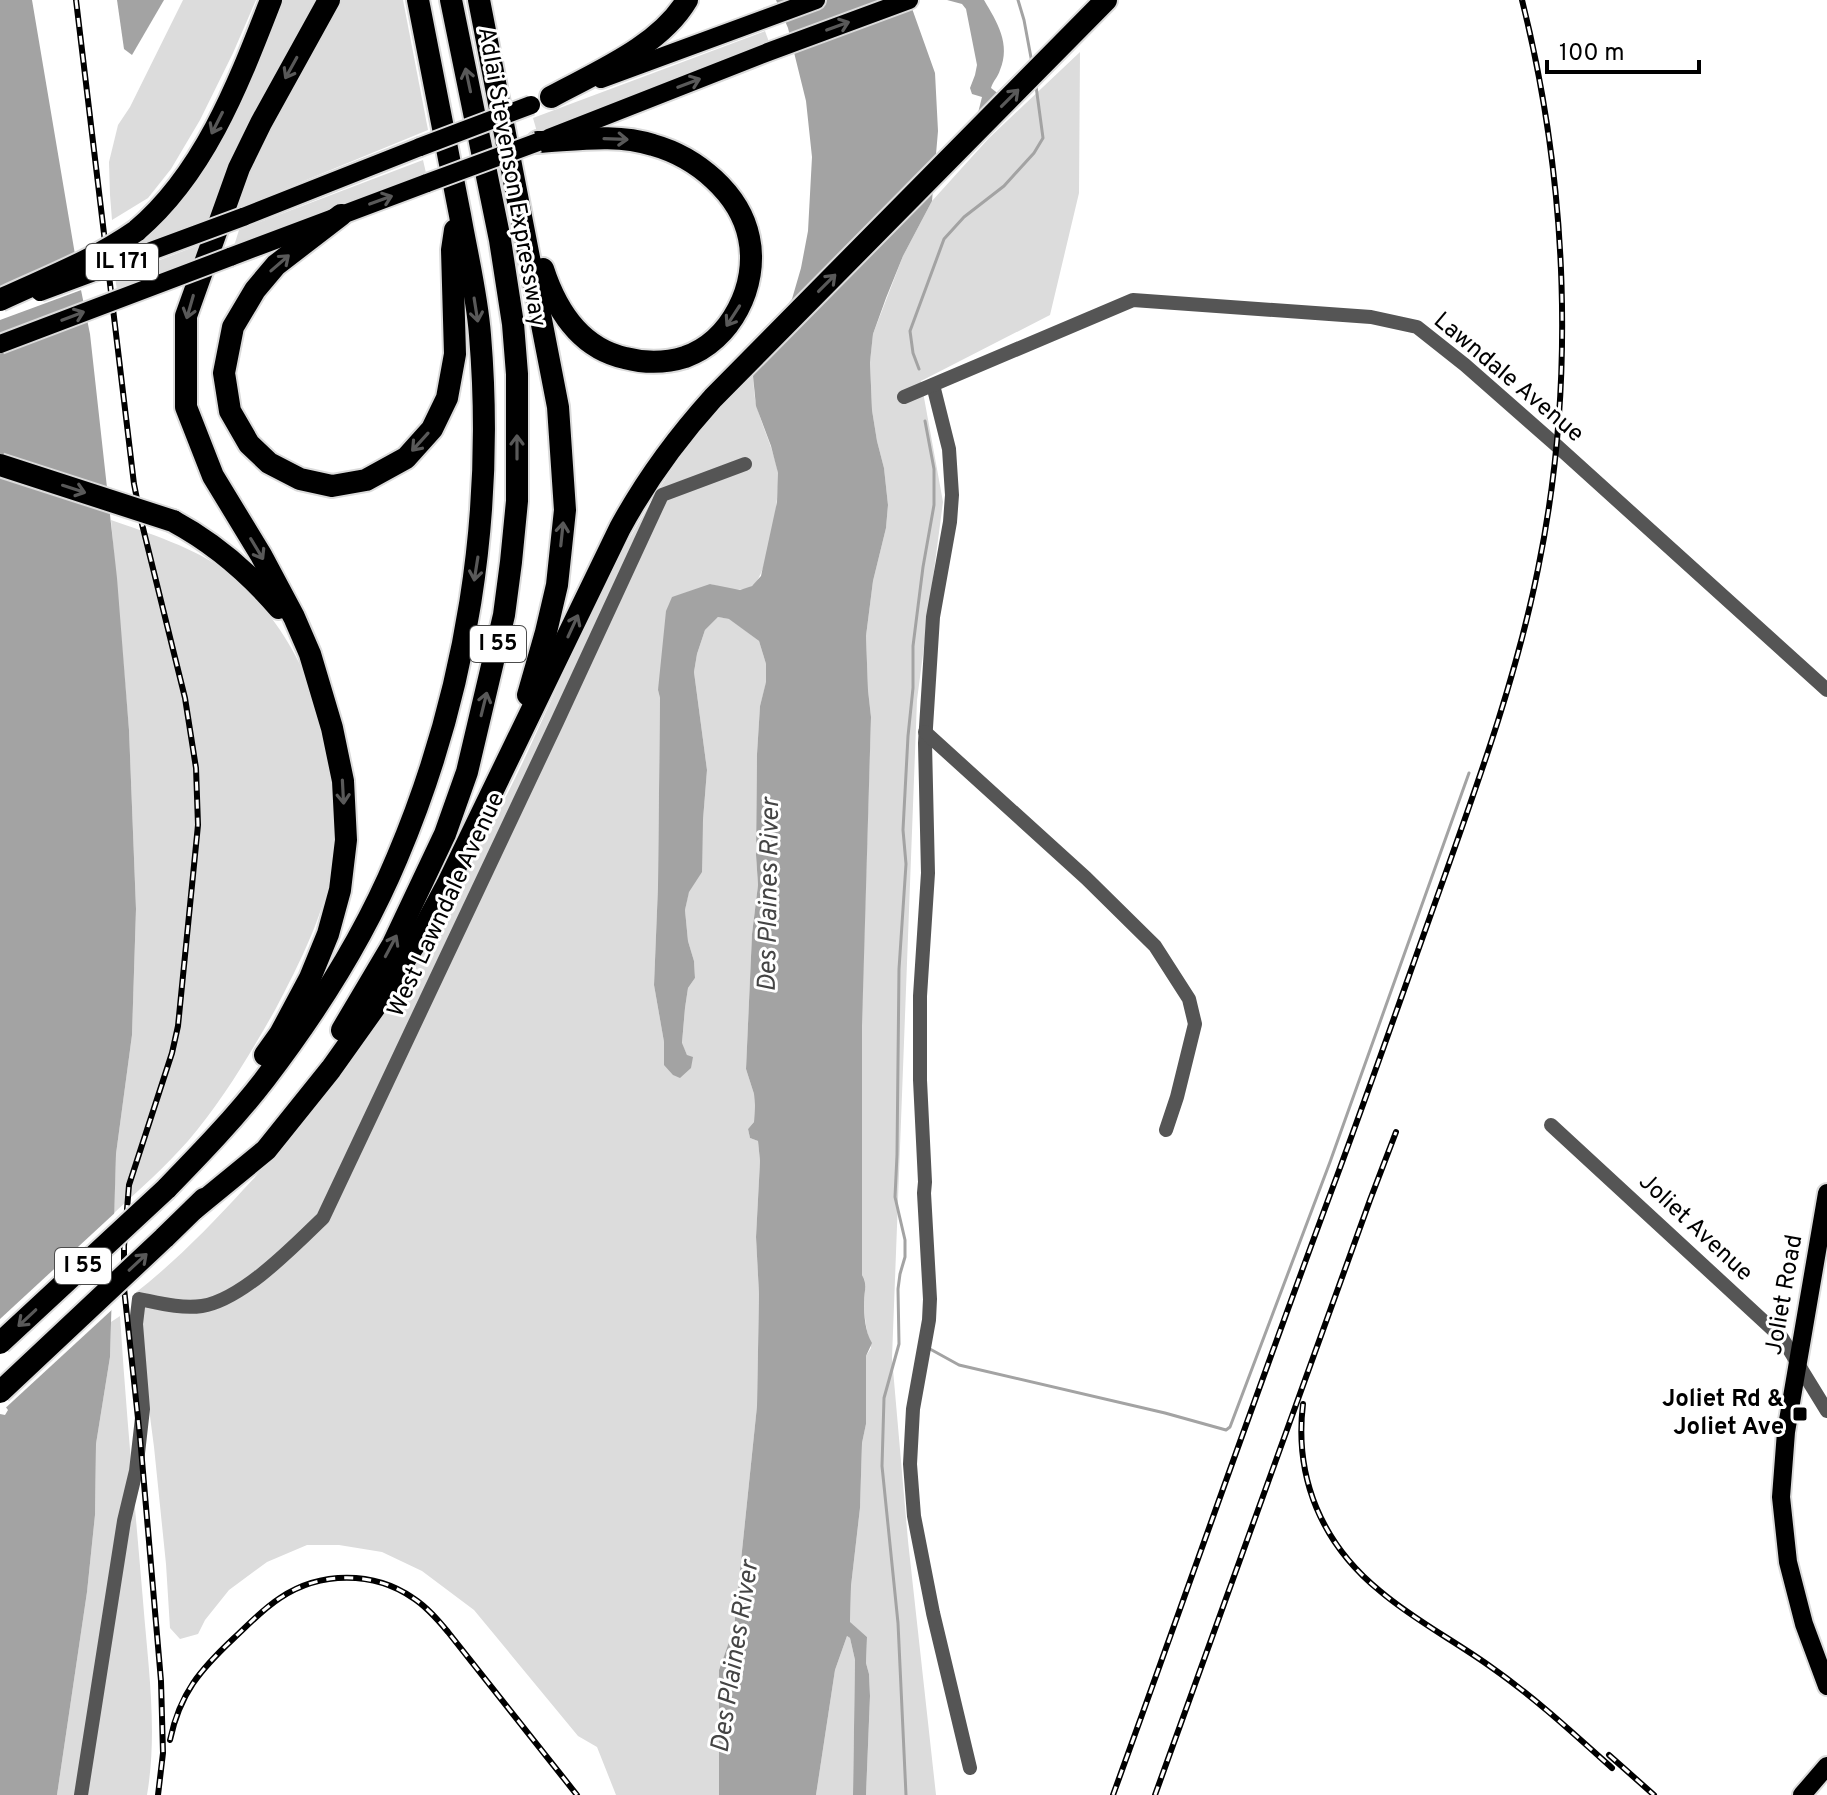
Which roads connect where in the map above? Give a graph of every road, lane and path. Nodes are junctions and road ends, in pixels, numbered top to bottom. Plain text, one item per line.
1 (271, 0) edge
2 (329, 0) edge
3 (418, 0) edge
4 (451, 0) edge
5 (687, 0) edge
6 (816, 0) edge
7 (909, 0) edge
8 (1106, 0) edge
9 (481, 5) edge
10 (541, 101) junction
11 (538, 142) junction
12 (458, 205) junction
13 (520, 208) junction
14 (341, 215) junction
15 (0, 300) edge
16 (0, 307) edge
17 (0, 344) edge
18 (933, 385) junction
19 (904, 397) dead end
20 (745, 464) dead end
21 (0, 465) edge
22 (322, 690) junction
23 (1827, 690) edge
24 (925, 732) junction
25 (502, 771) junction
26 (1551, 1125) dead end
27 (1166, 1130) dead end
28 (199, 1155) junction
29 (1827, 1193) edge
30 (194, 1209) junction
31 (0, 1343) edge
32 (1797, 1361) junction
33 (0, 1392) edge
34 (1827, 1411) edge
35 (1827, 1686) edge
36 (1827, 1766) edge
37 (970, 1768) dead end
38 (81, 1795) edge
39 (1802, 1795) edge

1 -> 15 highway, bridge
2 -> 22 highway
3 - 12 highway, I 55
30 -> 4 highway, Adlai Stevenson Expressway / I 55
5 - 10 highway
6 - 10 main road, IL 171
11 -> 7 main road, IL 171
25 -> 8 highway
9 - 13 highway
10 - 16 main road, IL 171, bridge
11 -> 13 highway
14 -> 11 main road, IL 171, bridge
12 -> 14 highway
12 -> 28 highway, I 55
25 -> 13 highway
17 -> 14 main road, IL 171, bridge
18 - 19 street, Lawndale Avenue
18 - 23 street, Lawndale Avenue
18 - 24 street
20 - 38 street, West Lawndale Avenue
21 -> 22 highway, bridge
22 -> 28 highway
24 - 27 street
24 - 37 street
25 - 30 highway
26 - 32 street, Joliet Avenue
28 -> 31 highway, I 55, bridge
29 - 32 main road, Joliet Road
33 -> 30 highway, Adlai Stevenson Expressway / I 55, bridge
32 - 34 street, Joliet Avenue
32 - 35 main road, Joliet Road
36 - 39 main road

